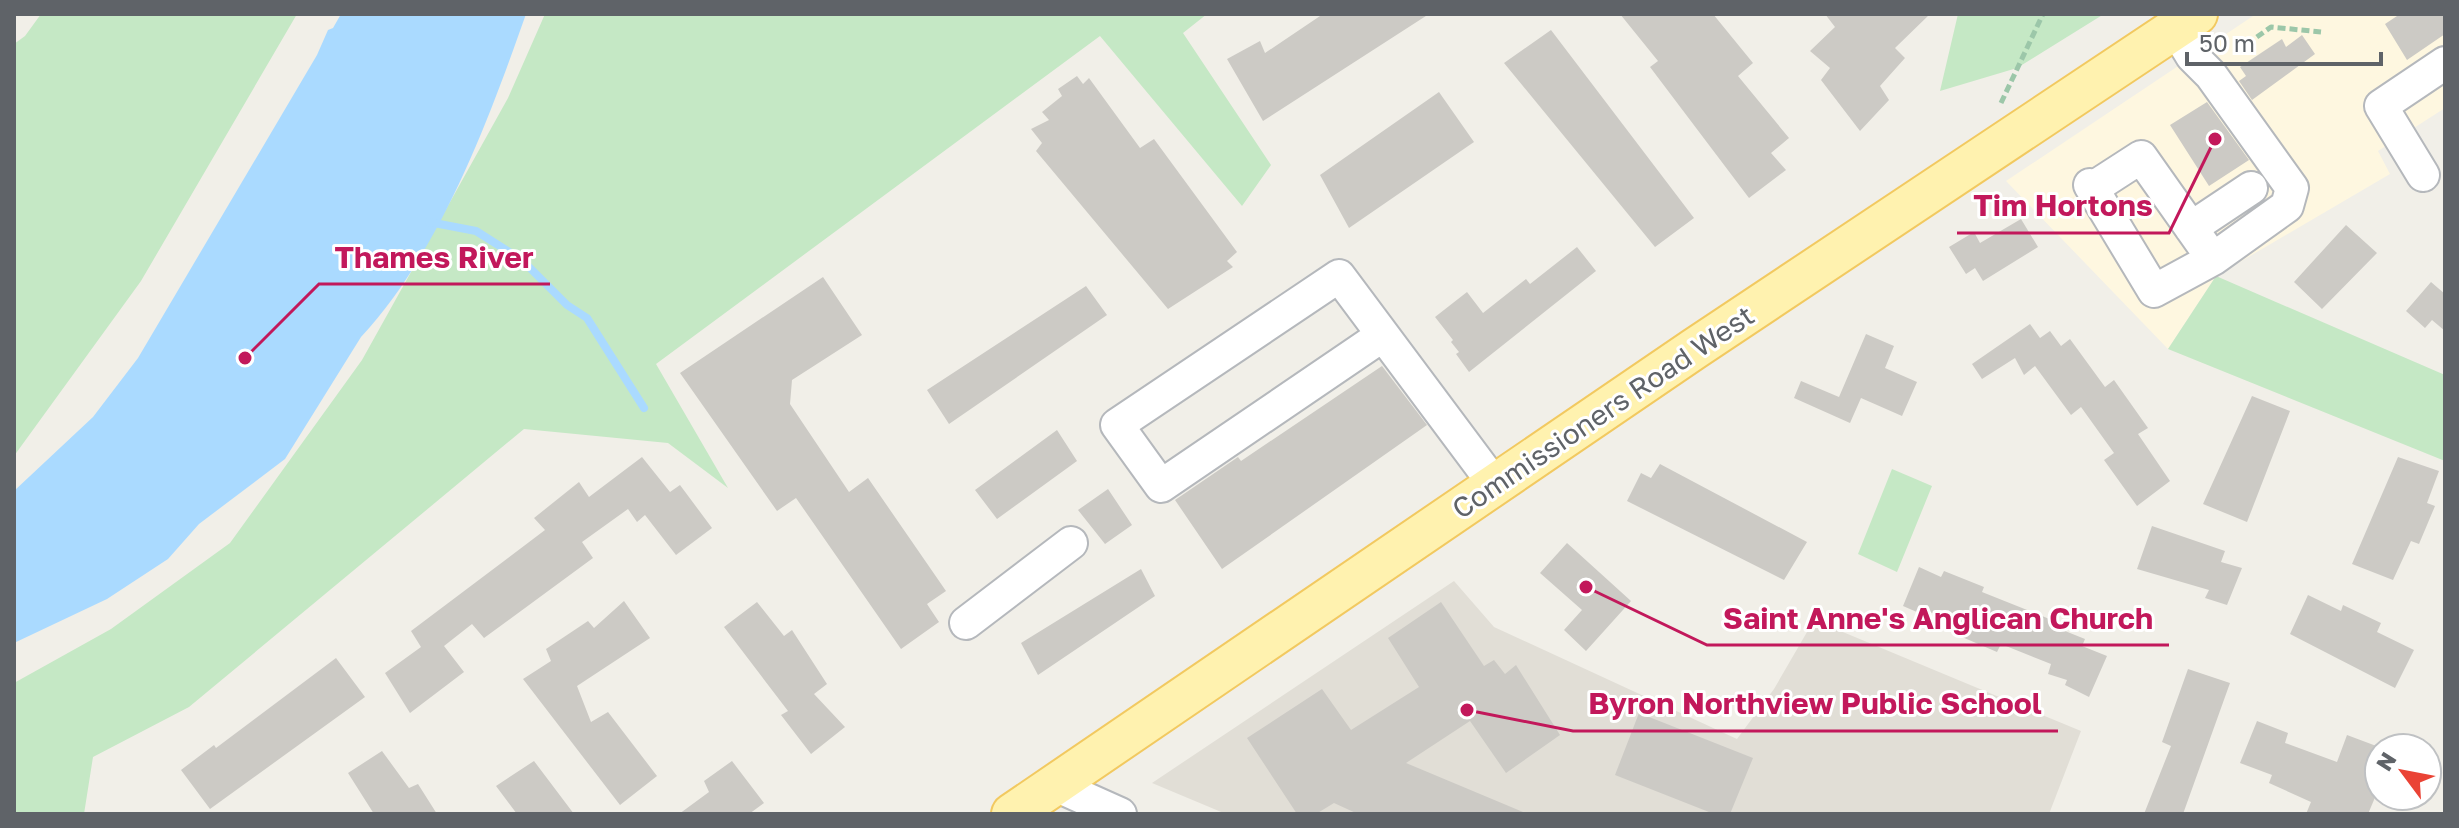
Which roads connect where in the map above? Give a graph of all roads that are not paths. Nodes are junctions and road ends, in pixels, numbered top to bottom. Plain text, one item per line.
1 (2186, 21) edge
2 (2445, 63) edge
3 (2423, 175) dead end
4 (2251, 188) dead end
5 (2191, 228) junction
6 (2213, 259) junction
7 (1383, 335) junction
8 (1495, 485) junction
9 (1071, 543) dead end
10 (966, 623) dead end
11 (1053, 784) junction
12 (1012, 814) edge
13 (1120, 814) edge

1 - 6 street
1 - 8 main road, Commissioners Road West
2 - 3 street
4 - 5 street
5 - 6 street
5 - 6 street
7 - 7 street
7 - 8 street
8 - 11 main road, Commissioners Road West
9 - 10 street
11 - 12 main road, Commissioners Road West
11 - 13 street

